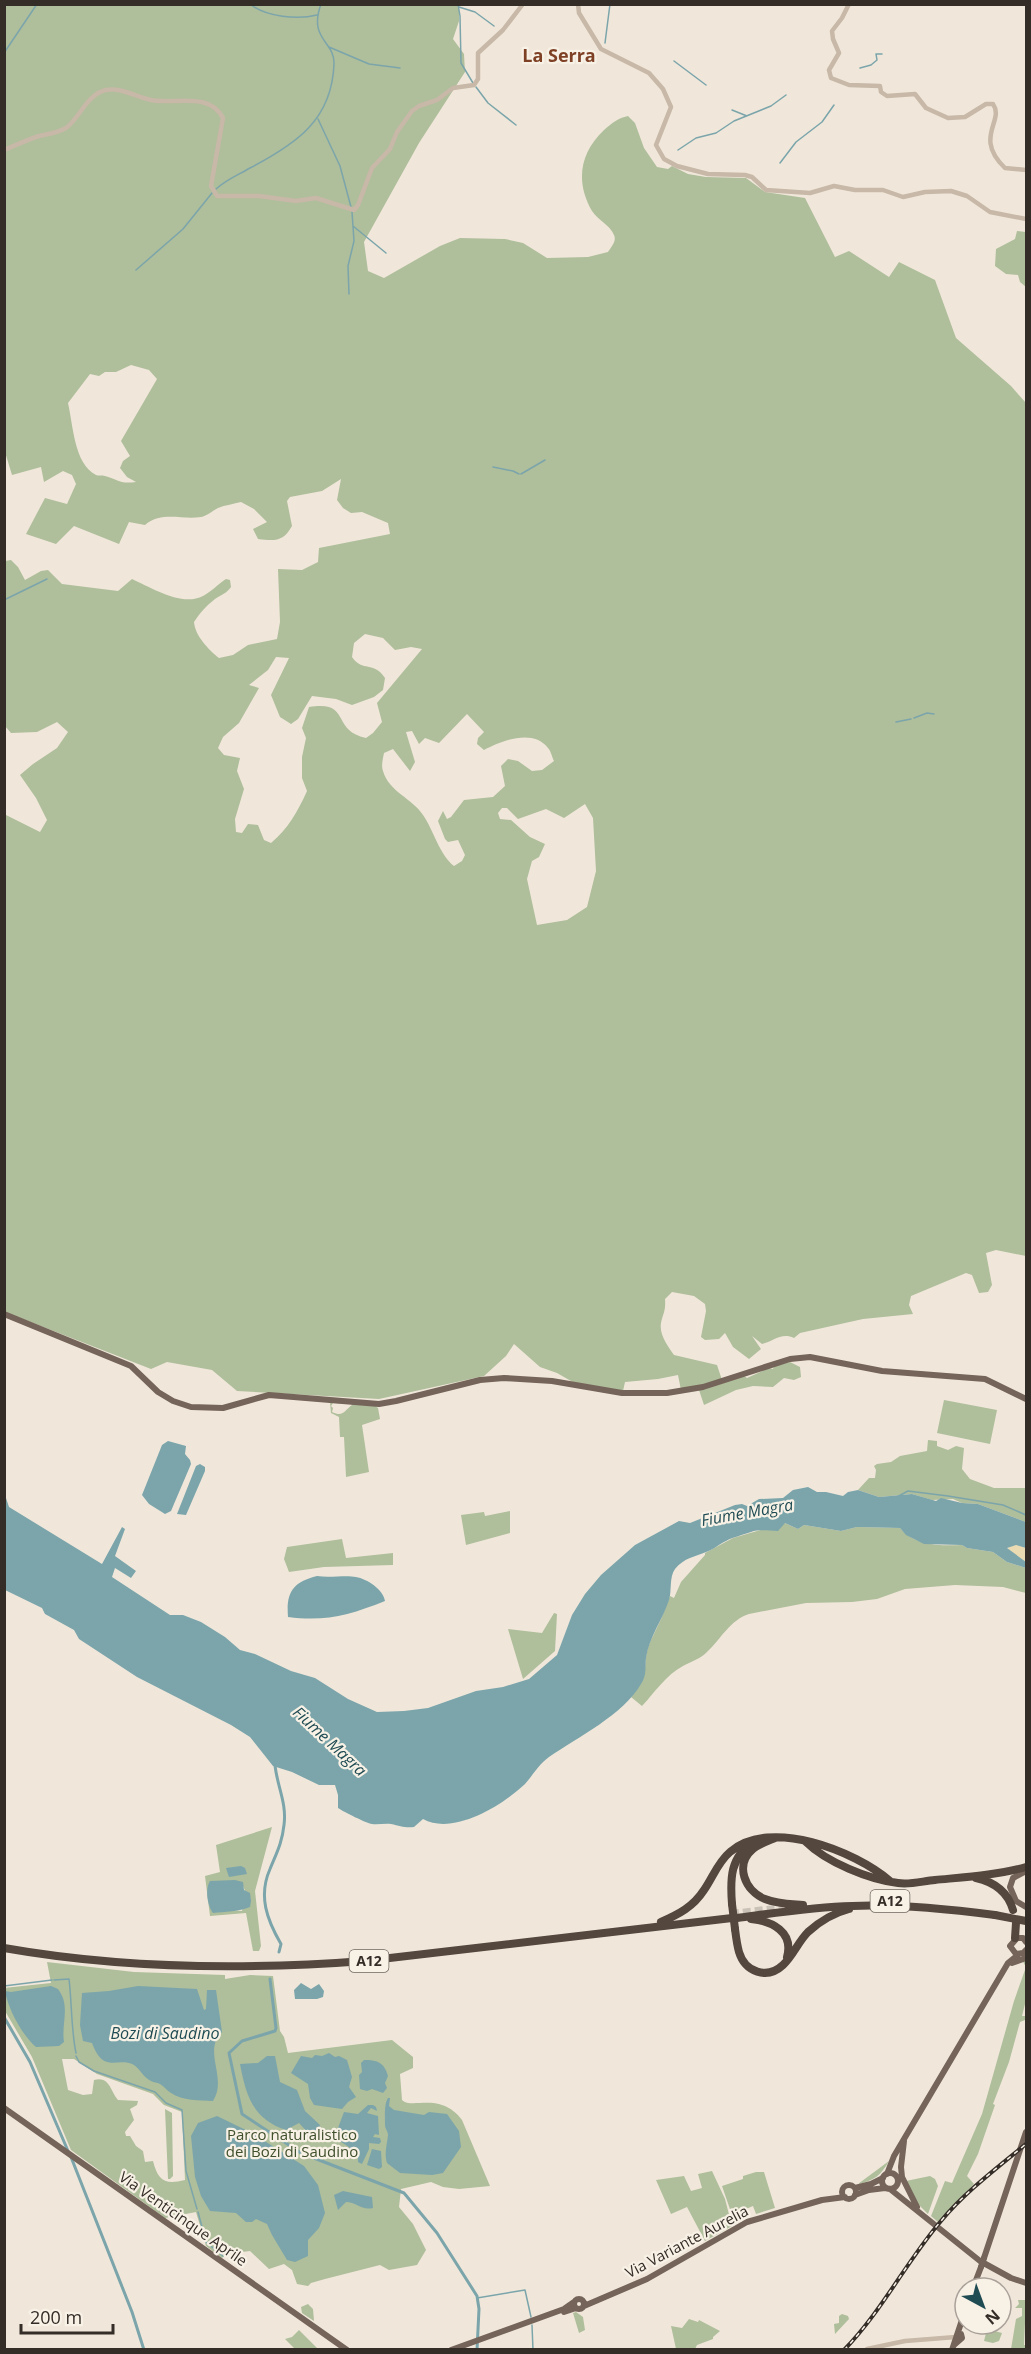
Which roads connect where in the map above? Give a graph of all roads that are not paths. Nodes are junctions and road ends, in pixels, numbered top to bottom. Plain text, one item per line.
1 (523, 4) edge
2 (578, 4) edge
3 (849, 4) edge
4 (4, 150) edge
5 (1026, 170) edge
6 (1026, 219) edge
7 (4, 1314) edge
8 (1026, 1399) edge
9 (775, 1838) junction
10 (1026, 1869) edge
11 (970, 1877) junction
12 (803, 1905) junction
13 (864, 1905) junction
14 (1026, 1907) edge
15 (783, 1908) tunnel mouth
16 (1014, 1910) dead end
17 (996, 1912) junction
18 (734, 1914) junction
19 (1026, 1918) edge
20 (661, 1922) junction
21 (1016, 1923) dead end
22 (1026, 1930) edge
23 (1017, 1938) junction
24 (1026, 1942) edge
25 (4, 1944) edge
26 (4, 1948) edge
27 (1011, 1948) junction
28 (1024, 1954) edge
29 (782, 1966) junction
30 (1002, 1974) junction
31 (4, 2108) edge
32 (1026, 2132) edge
33 (904, 2139) junction
34 (895, 2175) junction
35 (885, 2176) junction
36 (897, 2184) junction
37 (887, 2189) junction
38 (855, 2191) junction
39 (844, 2194) junction
40 (918, 2208) junction
41 (924, 2215) junction
42 (978, 2276) edge
43 (1026, 2282) edge
44 (956, 2340) edge
45 (472, 2343) junction
46 (347, 2349) edge
47 (451, 2349) edge
48 (459, 2349) edge
49 (867, 2349) edge

1 - 4 street
2 - 6 street
3 - 5 street
7 - 8 main road
9 - 11 highway
9 - 12 highway
9 - 18 highway
9 - 20 highway
10 - 11 highway
10 - 14 main road
11 - 16 highway
12 - 15 highway, A12 / A12
12 - 17 highway, A12 / A12
13 - 17 highway, A12 / A12
13 - 18 highway, A12 / A12
13 - 29 highway
17 - 19 highway, A12, bridge
18 - 20 highway, A12 / A12
18 - 26 highway, A12 / A12
18 - 29 highway
18 - 29 highway, bridge
20 - 25 highway, A12 / A12
21 - 23 highway
22 - 23 main road
23 - 24 main road
23 - 27 main road
27 - 28 main road
27 - 30 main road
28 - 30 main road
30 - 33 main road
31 - 46 main road, Via Venticinque Aprile
32 - 42 main road, bridge
33 - 34 main road
33 - 35 main road
33 - 40 main road
34 - 35 main road, Via Variante Aurelia
34 - 36 main road
35 - 37 main road
35 - 38 main road, Via Variante Aurelia
36 - 37 main road, Via Variante Aurelia
36 - 40 main road
37 - 38 main road, Via Variante Aurelia
37 - 41 main road
38 - 39 main road, Via Variante Aurelia
38 - 39 main road, Via Variante Aurelia
39 - 45 main road, Via Variante Aurelia
40 - 41 main road
41 - 43 main road
44 - 49 street
45 - 47 main road, Via Variante Aurelia
45 - 48 main road, Via Variante Aurelia

